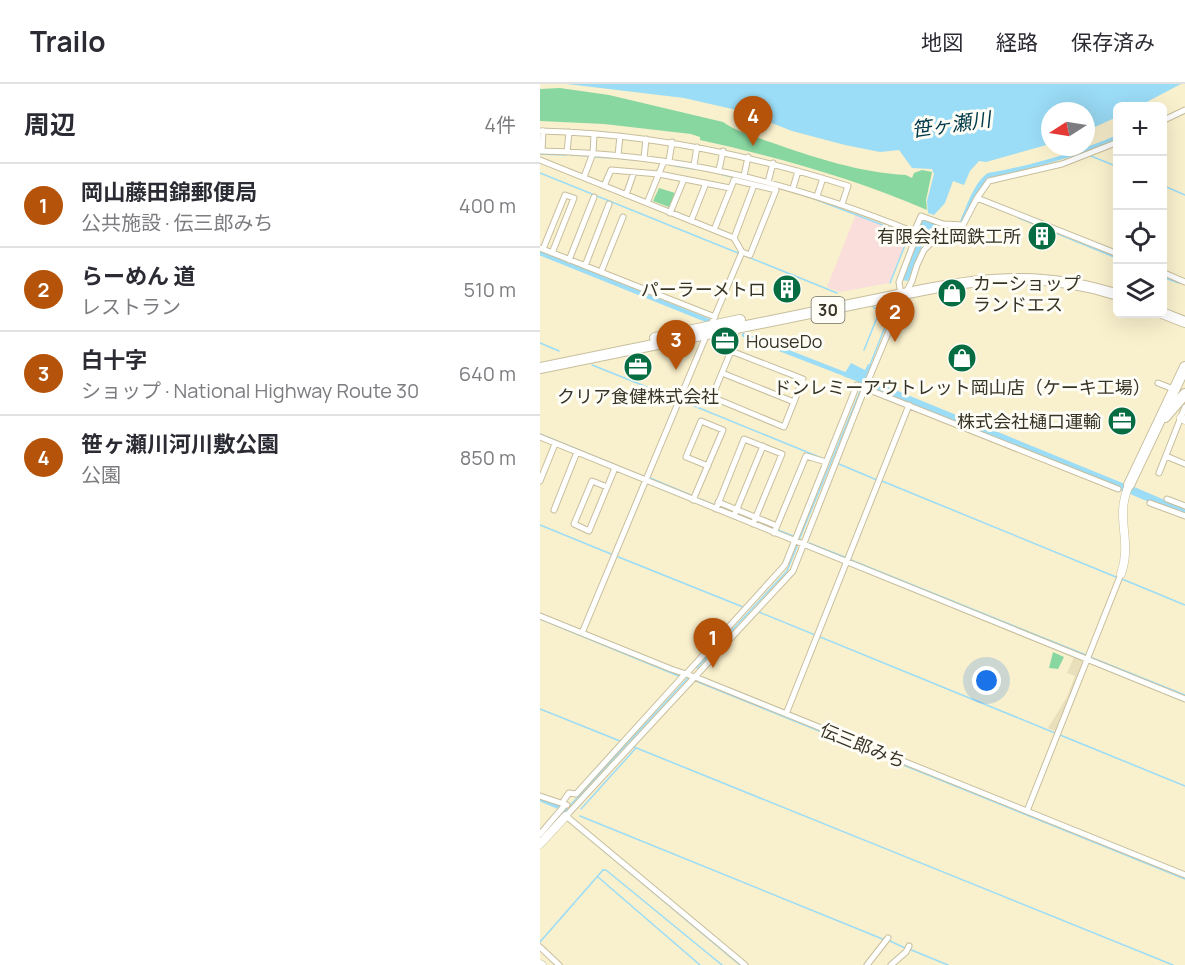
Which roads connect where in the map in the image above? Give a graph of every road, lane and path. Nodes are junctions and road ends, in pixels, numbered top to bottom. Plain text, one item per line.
1 (1185, 110) edge
2 (1167, 119) edge
3 (542, 131) edge
4 (569, 132) junction
5 (594, 134) junction
6 (620, 136) junction
7 (646, 139) junction
8 (672, 142) junction
9 (1113, 144) edge
10 (697, 147) junction
11 (541, 151) edge
12 (723, 151) junction
13 (567, 152) junction
14 (592, 155) junction
15 (618, 155) junction
16 (748, 157) junction
17 (644, 158) junction
18 (540, 160) edge
19 (665, 162) junction
20 (773, 163) junction
21 (694, 165) junction
22 (719, 170) junction
23 (798, 171) junction
24 (634, 172) junction
25 (659, 174) junction
26 (744, 176) junction
27 (584, 177) junction
28 (823, 178) junction
29 (684, 179) junction
30 (768, 182) junction
31 (706, 183) junction
32 (754, 185) junction
33 (604, 186) junction
34 (730, 188) junction
35 (793, 188) junction
36 (626, 195) junction
37 (817, 196) junction
38 (594, 197) dead end
39 (976, 200) junction
40 (647, 203) junction
41 (609, 204) dead end
42 (842, 204) junction
43 (670, 213) junction
44 (623, 217) dead end
45 (691, 221) junction
46 (941, 228) junction
47 (714, 230) junction
48 (914, 232) junction
49 (734, 238) junction
50 (541, 249) edge
51 (1113, 252) edge
52 (552, 253) junction
53 (741, 254) junction
54 (569, 260) junction
55 (585, 266) junction
56 (601, 272) junction
57 (1167, 274) edge
58 (1185, 282) edge
59 (1113, 288) edge
60 (904, 291) junction
61 (1113, 294) edge
62 (1167, 308) edge
63 (1167, 315) edge
64 (1185, 315) edge
65 (1185, 322) edge
66 (735, 325) junction
67 (711, 326) junction
68 (731, 351) junction
69 (540, 361) edge
70 (1185, 367) edge
71 (540, 368) edge
72 (722, 373) junction
73 (1158, 383) dead end
74 (1174, 390) junction
75 (860, 391) junction
76 (1185, 394) edge
77 (794, 402) junction
78 (909, 405) junction
79 (1185, 407) edge
80 (1183, 419) edge
81 (1154, 432) junction
82 (540, 437) edge
83 (555, 444) junction
84 (763, 446) junction
85 (577, 452) junction
86 (1166, 456) junction
87 (826, 462) junction
88 (1185, 464) edge
89 (708, 466) junction
90 (615, 468) junction
91 (1159, 473) dead end
92 (646, 478) junction
93 (540, 481) edge
94 (1130, 485) joint
95 (607, 487) junction
96 (1118, 489) dead end
97 (694, 498) junction
98 (1167, 499) dead end
99 (1150, 503) dead end
100 (717, 505) junction
101 (1185, 506) edge
102 (554, 510) dead end
103 (736, 513) junction
104 (1185, 516) edge
105 (754, 521) junction
106 (776, 529) junction
107 (798, 541) junction
108 (847, 560) junction
109 (1121, 574) joint
110 (540, 616) edge
111 (582, 633) junction
112 (1089, 657) junction
113 (684, 676) junction
114 (695, 677) junction
115 (1185, 699) edge
116 (786, 714) junction
117 (631, 741) junction
118 (540, 796) edge
119 (566, 808) junction
120 (1027, 811) junction
121 (540, 834) edge
122 (540, 844) edge
123 (1185, 875) edge
124 (888, 938) dead end
125 (909, 946) dead end
126 (540, 947) edge
127 (559, 965) edge
128 (746, 965) edge
129 (867, 965) edge
130 (891, 965) edge

1 - 2 street
3 - 4 street
3 - 11 street
4 - 5 street
4 - 13 street
5 - 6 street
5 - 14 street
6 - 7 street
6 - 15 street
7 - 8 street
7 - 17 street
8 - 10 street
8 - 19 street
9 - 39 street
10 - 12 street
10 - 21 street
11 - 13 street
12 - 16 street
12 - 22 street
13 - 14 street
14 - 15 street
14 - 27 street
15 - 17 street
16 - 20 street
16 - 26 street
17 - 19 street
18 - 27 street
19 - 21 street
19 - 25 street
20 - 23 street
20 - 30 street
21 - 22 street
22 - 26 street
23 - 28 street
23 - 35 street
24 - 25 street
24 - 33 street
24 - 36 street
25 - 29 street
25 - 40 street
26 - 30 street
27 - 33 street
28 - 37 street
28 - 42 street
29 - 31 street
29 - 43 street
30 - 35 street
31 - 34 street
31 - 45 street
32 - 34 street
32 - 49 street
32 - 53 street
33 - 36 street
34 - 47 street
35 - 37 street
36 - 40 street
37 - 42 street
38 - 54 street
39 - 46 street
39 - 51 street
40 - 43 street
41 - 55 street
42 - 48 street
43 - 45 street
44 - 56 street
45 - 47 street
46 - 48 street
46 - 60 street
47 - 49 street
48 - 60 street
49 - 53 street
50 - 52 street
50 - 52 street
52 - 54 street
53 - 67 street
54 - 55 street
55 - 56 street
56 - 67 street
57 - 58 street
59 - 60 highway, 30
60 - 61 highway, 30
60 - 66 highway, 30
60 - 75 street
62 - 64 highway
63 - 65 highway
66 - 67 highway, 30
66 - 68 street
67 - 69 highway, 30
67 - 71 highway, 30
67 - 92 street
68 - 72 street
68 - 77 street
70 - 74 highway
72 - 77 street
72 - 77 street
73 - 74 street
74 - 76 street
74 - 81 highway
75 - 78 street
75 - 87 street
75 - 107 street
76 - 81 highway
78 - 96 street
78 - 108 street
79 - 80 street
80 - 86 street
81 - 94 highway
82 - 83 street
83 - 85 street
83 - 93 street
84 - 100 street
84 - 103 street
84 - 105 street
85 - 90 street
85 - 102 street
86 - 88 street
86 - 91 street
87 - 106 street
87 - 107 street
89 - 89 street
89 - 97 street
90 - 92 street
90 - 95 street
92 - 97 street
92 - 111 street
94 - 109 street
95 - 95 street
97 - 100 street
98 - 101 street
99 - 104 street
100 - 103 street
103 - 105 street
105 - 106 street
106 - 107 street
107 - 108 street
107 - 113 street
107 - 114 street
108 - 112 street
108 - 116 street
109 - 112 street
110 - 111 street, 伝三郎みち
111 - 113 street, 伝三郎みち
112 - 115 street
112 - 120 street
113 - 114 street, 伝三郎みち
113 - 117 street
114 - 116 street, 伝三郎みち
114 - 117 street
116 - 120 street, 伝三郎みち
117 - 119 street
117 - 119 street
118 - 119 street
119 - 121 street
119 - 122 street
119 - 128 street
120 - 123 street, 伝三郎みち
124 - 129 street
125 - 130 street
126 - 127 street

